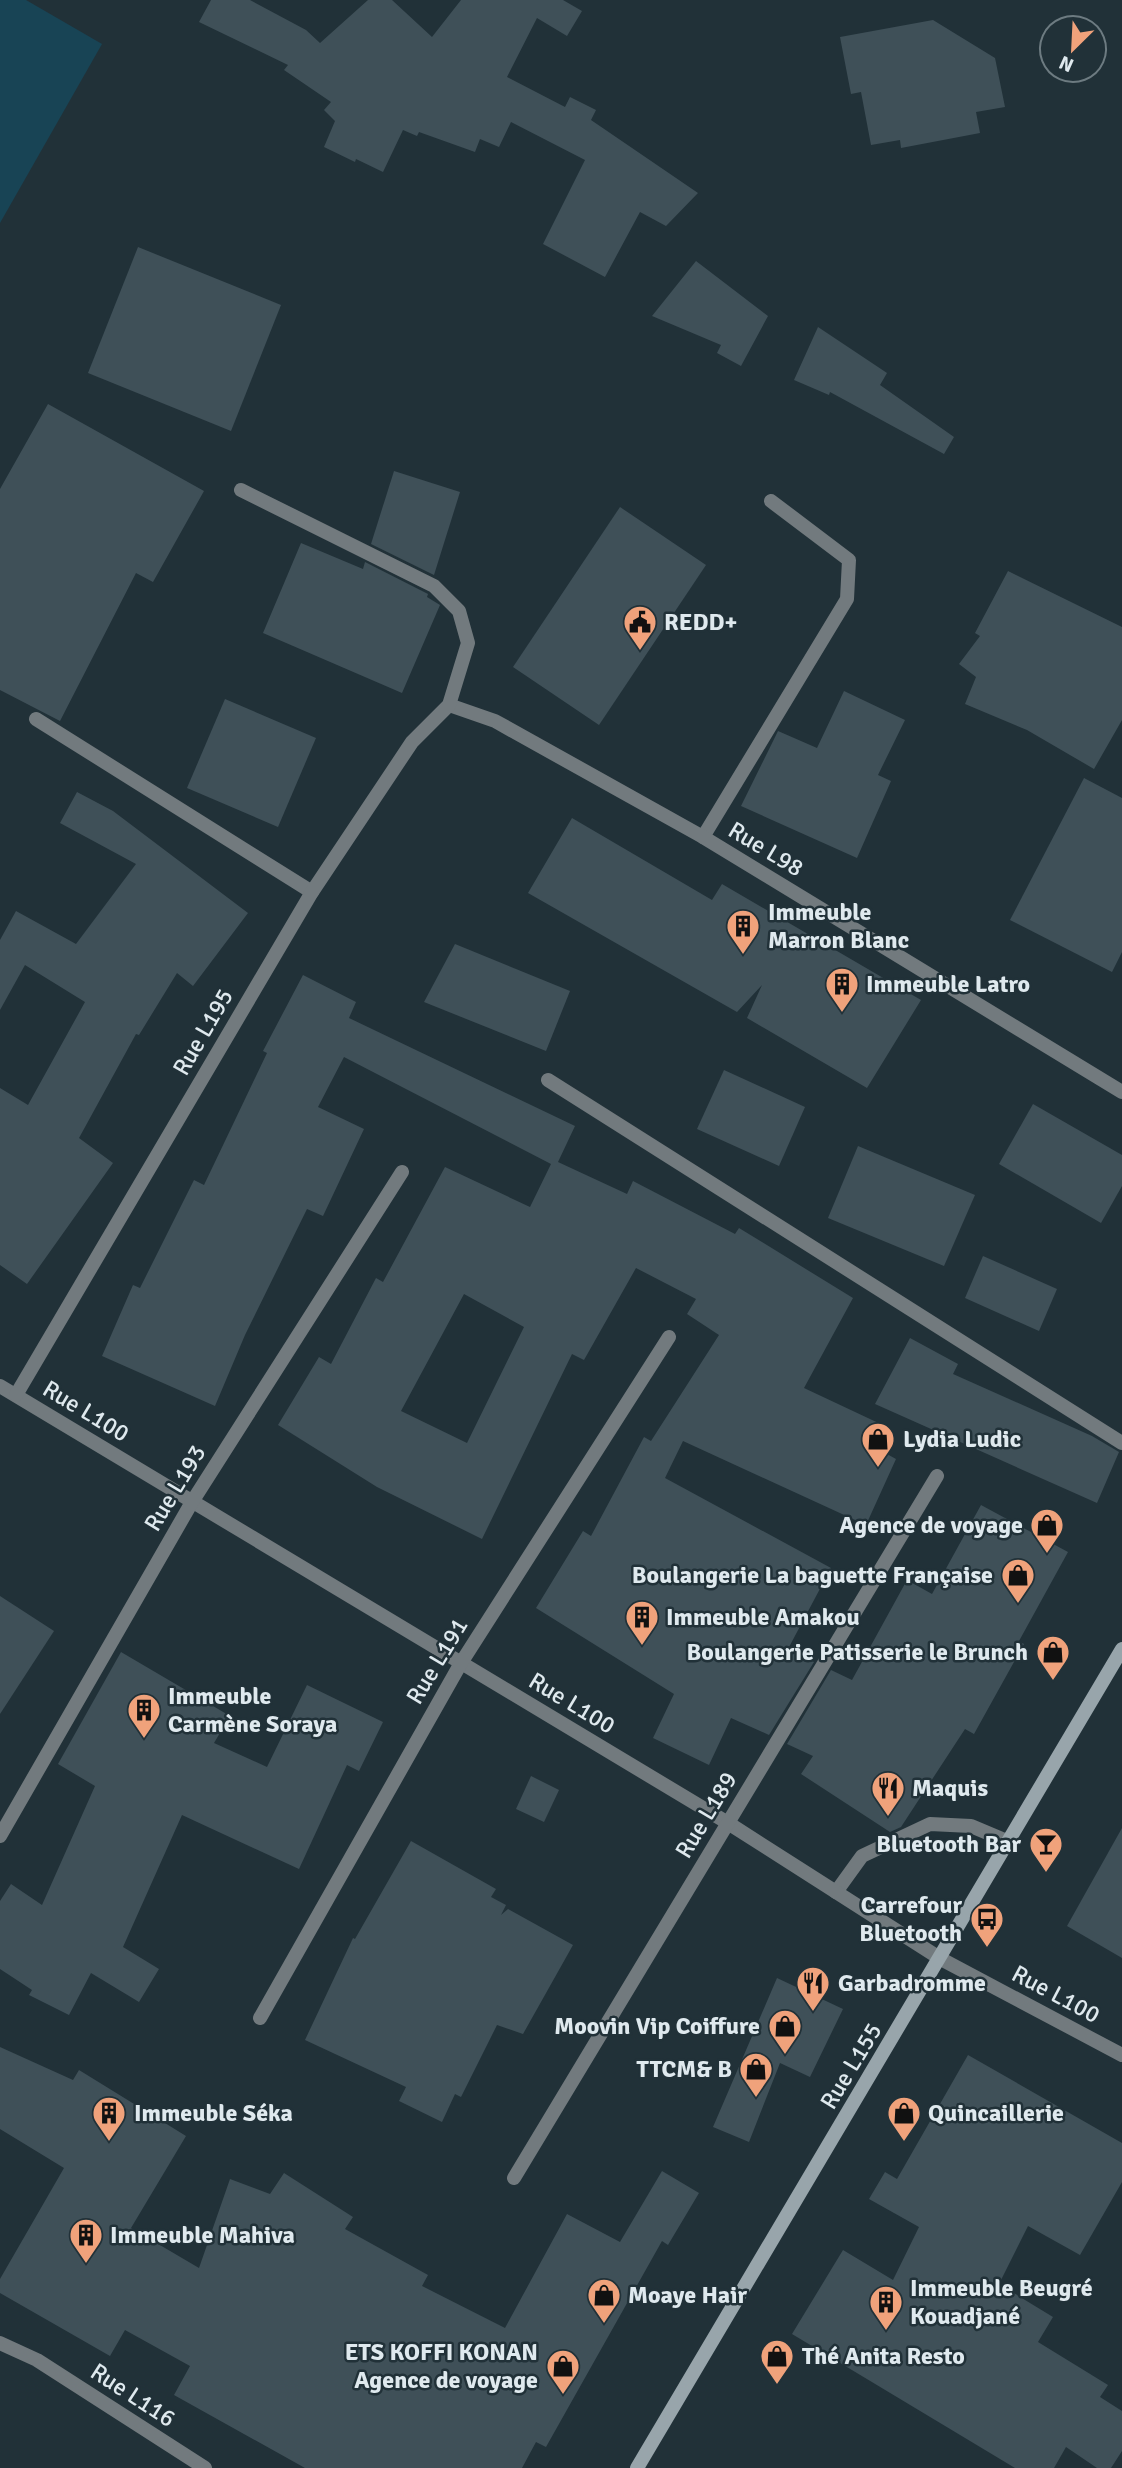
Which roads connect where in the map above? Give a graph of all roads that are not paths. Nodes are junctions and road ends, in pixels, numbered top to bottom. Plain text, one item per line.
1 (241, 491) dead end
2 (771, 502) dead end
3 (449, 705) junction
4 (36, 719) dead end
5 (703, 837) junction
6 (312, 892) junction
7 (548, 1080) dead end
8 (1122, 1092) edge
9 (402, 1172) dead end
10 (669, 1337) dead end
11 (0, 1386) edge
12 (16, 1395) junction
13 (1122, 1443) edge
14 (937, 1476) dead end
15 (192, 1502) junction
16 (1122, 1649) edge
17 (461, 1663) junction
18 (727, 1823) junction
19 (0, 1836) edge
20 (1009, 1842) junction
21 (836, 1892) junction
22 (941, 1959) junction
23 (260, 2018) dead end
24 (1122, 2055) edge
25 (514, 2178) dead end
26 (0, 2343) edge
27 (205, 2468) edge
28 (637, 2468) edge

1 - 3 street
2 - 5 street
3 - 5 street, Rue L98
3 - 6 street, Rue L195
4 - 6 street
5 - 8 street, Rue L98
6 - 12 street, Rue L195
7 - 13 street
9 - 15 street, Rue L193
10 - 17 street, Rue L191
11 - 12 street, Rue L100
12 - 15 street, Rue L100
14 - 18 street, Rue L189
15 - 17 street, Rue L100
15 - 19 street, Rue L193
16 - 20 street, Rue L155
17 - 18 street, Rue L100
17 - 23 street, Rue L191
18 - 21 street, Rue L100
18 - 25 street, Rue L189
20 - 21 street
20 - 22 street, Rue L155
21 - 22 street, Rue L100
22 - 24 street, Rue L100
22 - 28 street, Rue L155
26 - 27 street, Rue L116

